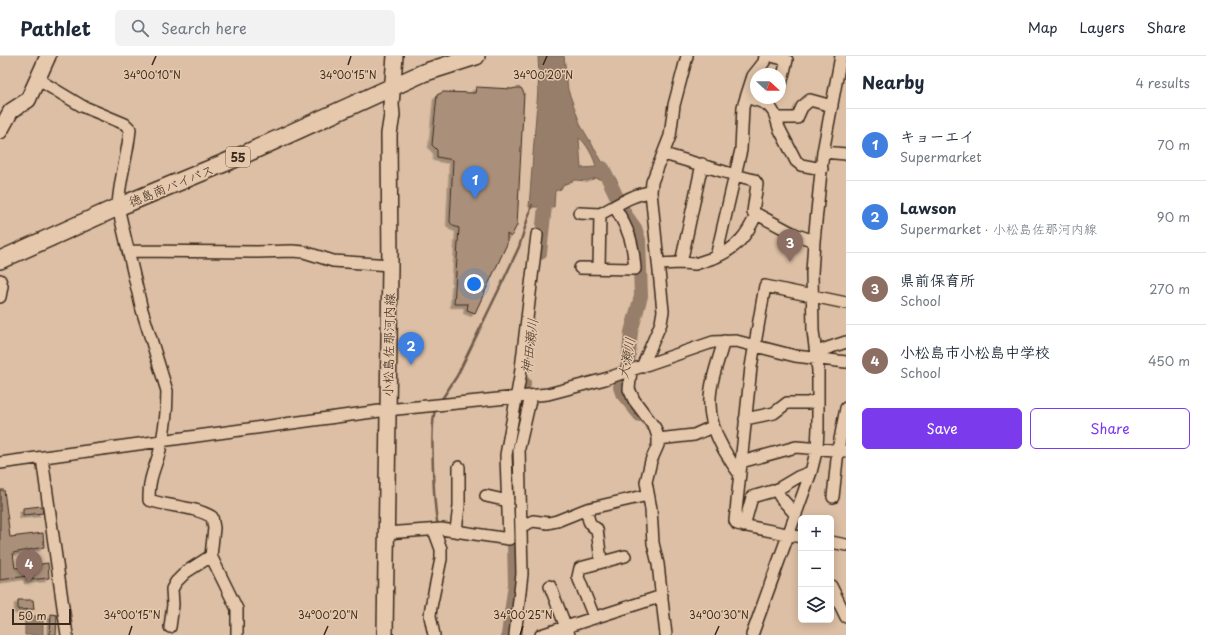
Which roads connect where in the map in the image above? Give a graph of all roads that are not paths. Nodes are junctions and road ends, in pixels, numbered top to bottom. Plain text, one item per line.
1 (48, 56) edge
2 (395, 56) edge
3 (440, 56) edge
4 (476, 56) edge
5 (687, 56) edge
6 (765, 56) edge
7 (771, 56) edge
8 (841, 56) edge
9 (785, 68) edge
10 (37, 79) junction
11 (393, 81) junction
12 (746, 97) junction
13 (777, 104) edge
14 (832, 106) junction
15 (774, 113) junction
16 (0, 131) edge
17 (824, 152) junction
18 (664, 154) junction
19 (846, 154) edge
20 (702, 164) junction
21 (822, 169) junction
22 (735, 175) junction
23 (651, 192) junction
24 (118, 200) junction
25 (619, 204) junction
26 (579, 213) dead end
27 (600, 214) junction
28 (756, 214) junction
29 (537, 235) dead end
30 (814, 241) junction
31 (0, 247) edge
32 (128, 251) junction
33 (716, 257) junction
34 (0, 260) edge
35 (682, 263) junction
36 (658, 264) junction
37 (390, 265) junction
38 (580, 268) dead end
39 (599, 268) junction
40 (0, 280) edge
41 (0, 297) edge
42 (813, 297) junction
43 (846, 303) edge
44 (724, 341) junction
45 (846, 342) edge
46 (755, 346) junction
47 (815, 357) junction
48 (846, 362) edge
49 (631, 371) junction
50 (524, 396) junction
51 (817, 400) junction
52 (846, 408) edge
53 (387, 410) junction
54 (745, 419) junction
55 (712, 427) junction
56 (658, 439) junction
57 (161, 441) junction
58 (817, 448) junction
59 (842, 450) edge
60 (42, 458) junction
61 (740, 462) junction
62 (0, 463) edge
63 (459, 466) dead end
64 (811, 472) junction
65 (739, 473) junction
66 (776, 490) junction
67 (644, 495) junction
68 (486, 496) dead end
69 (833, 497) dead end
70 (508, 501) junction
71 (587, 509) junction
72 (796, 515) junction
73 (522, 526) junction
74 (744, 526) junction
75 (437, 529) junction
76 (456, 530) junction
77 (386, 533) junction
78 (789, 534) junction
79 (798, 536) edge
80 (834, 543) edge
81 (846, 545) edge
82 (211, 556) junction
83 (625, 556) dead end
84 (601, 561) junction
85 (550, 586) dead end
86 (831, 587) edge
87 (659, 596) junction
88 (594, 617) junction
89 (846, 617) edge
90 (170, 627) dead end
91 (568, 630) edge
92 (66, 635) edge
93 (237, 635) edge
94 (385, 635) edge
95 (434, 635) edge
96 (515, 635) edge
97 (541, 635) edge
98 (666, 635) edge
99 (752, 635) edge

1 - 10 main road
2 - 11 main road, 小松島佐那河内線
3 - 11 highway, 徳島南バイパス / 55
4 - 11 highway, 徳島南バイパス / 55
5 - 18 street
6 - 12 street
7 - 9 street
8 - 14 street
10 - 16 main road
10 - 24 street
11 - 24 highway, 徳島南バイパス / 55
11 - 37 main road, 小松島佐那河内線
12 - 15 street
12 - 22 street
13 - 15 street
14 - 15 street
14 - 17 street
15 - 21 street
17 - 19 street
17 - 21 street
18 - 20 street
18 - 23 street
20 - 22 street
20 - 35 street
21 - 30 street
22 - 28 street
22 - 33 street
23 - 25 street
23 - 36 street
24 - 31 highway, 徳島南バイパス / 55
24 - 32 street
24 - 34 highway, 徳島南バイパス / 55
25 - 27 street
25 - 39 street
26 - 27 street
27 - 39 street
28 - 30 street
28 - 33 street
29 - 50 street
30 - 42 street
32 - 37 street
32 - 57 street
33 - 35 street
35 - 36 street
36 - 49 street
37 - 53 main road, 小松島佐那河内線
38 - 39 street
40 - 41 street
42 - 43 street
42 - 46 street
42 - 47 street
44 - 46 street
44 - 49 street
44 - 55 street
45 - 47 street
46 - 47 street
46 - 54 street
47 - 48 street
47 - 51 street
49 - 50 street
49 - 56 street
50 - 53 street
50 - 70 street
50 - 73 street
51 - 54 street
51 - 58 street
52 - 59 street
53 - 57 street
53 - 77 main road, 小松島佐那河内線
54 - 61 street
55 - 56 street
55 - 65 street
56 - 67 street
57 - 60 street
57 - 82 street
58 - 59 street
58 - 61 street
58 - 64 street
59 - 69 street
60 - 62 street
60 - 92 street
61 - 65 street
63 - 76 street
64 - 66 street
64 - 72 street
65 - 74 street
66 - 72 street
66 - 74 street
67 - 71 street
67 - 87 street
68 - 70 street
70 - 76 street
71 - 73 street
71 - 84 street
72 - 78 street
73 - 96 street
74 - 78 street
75 - 76 street
75 - 77 street
75 - 95 street
77 - 94 main road, 小松島佐那河内線
78 - 79 street
78 - 99 street
80 - 81 street
82 - 90 street
82 - 93 street
83 - 84 street
84 - 88 street
85 - 91 street
86 - 89 street
87 - 88 street
87 - 98 street
88 - 91 street
91 - 97 street

